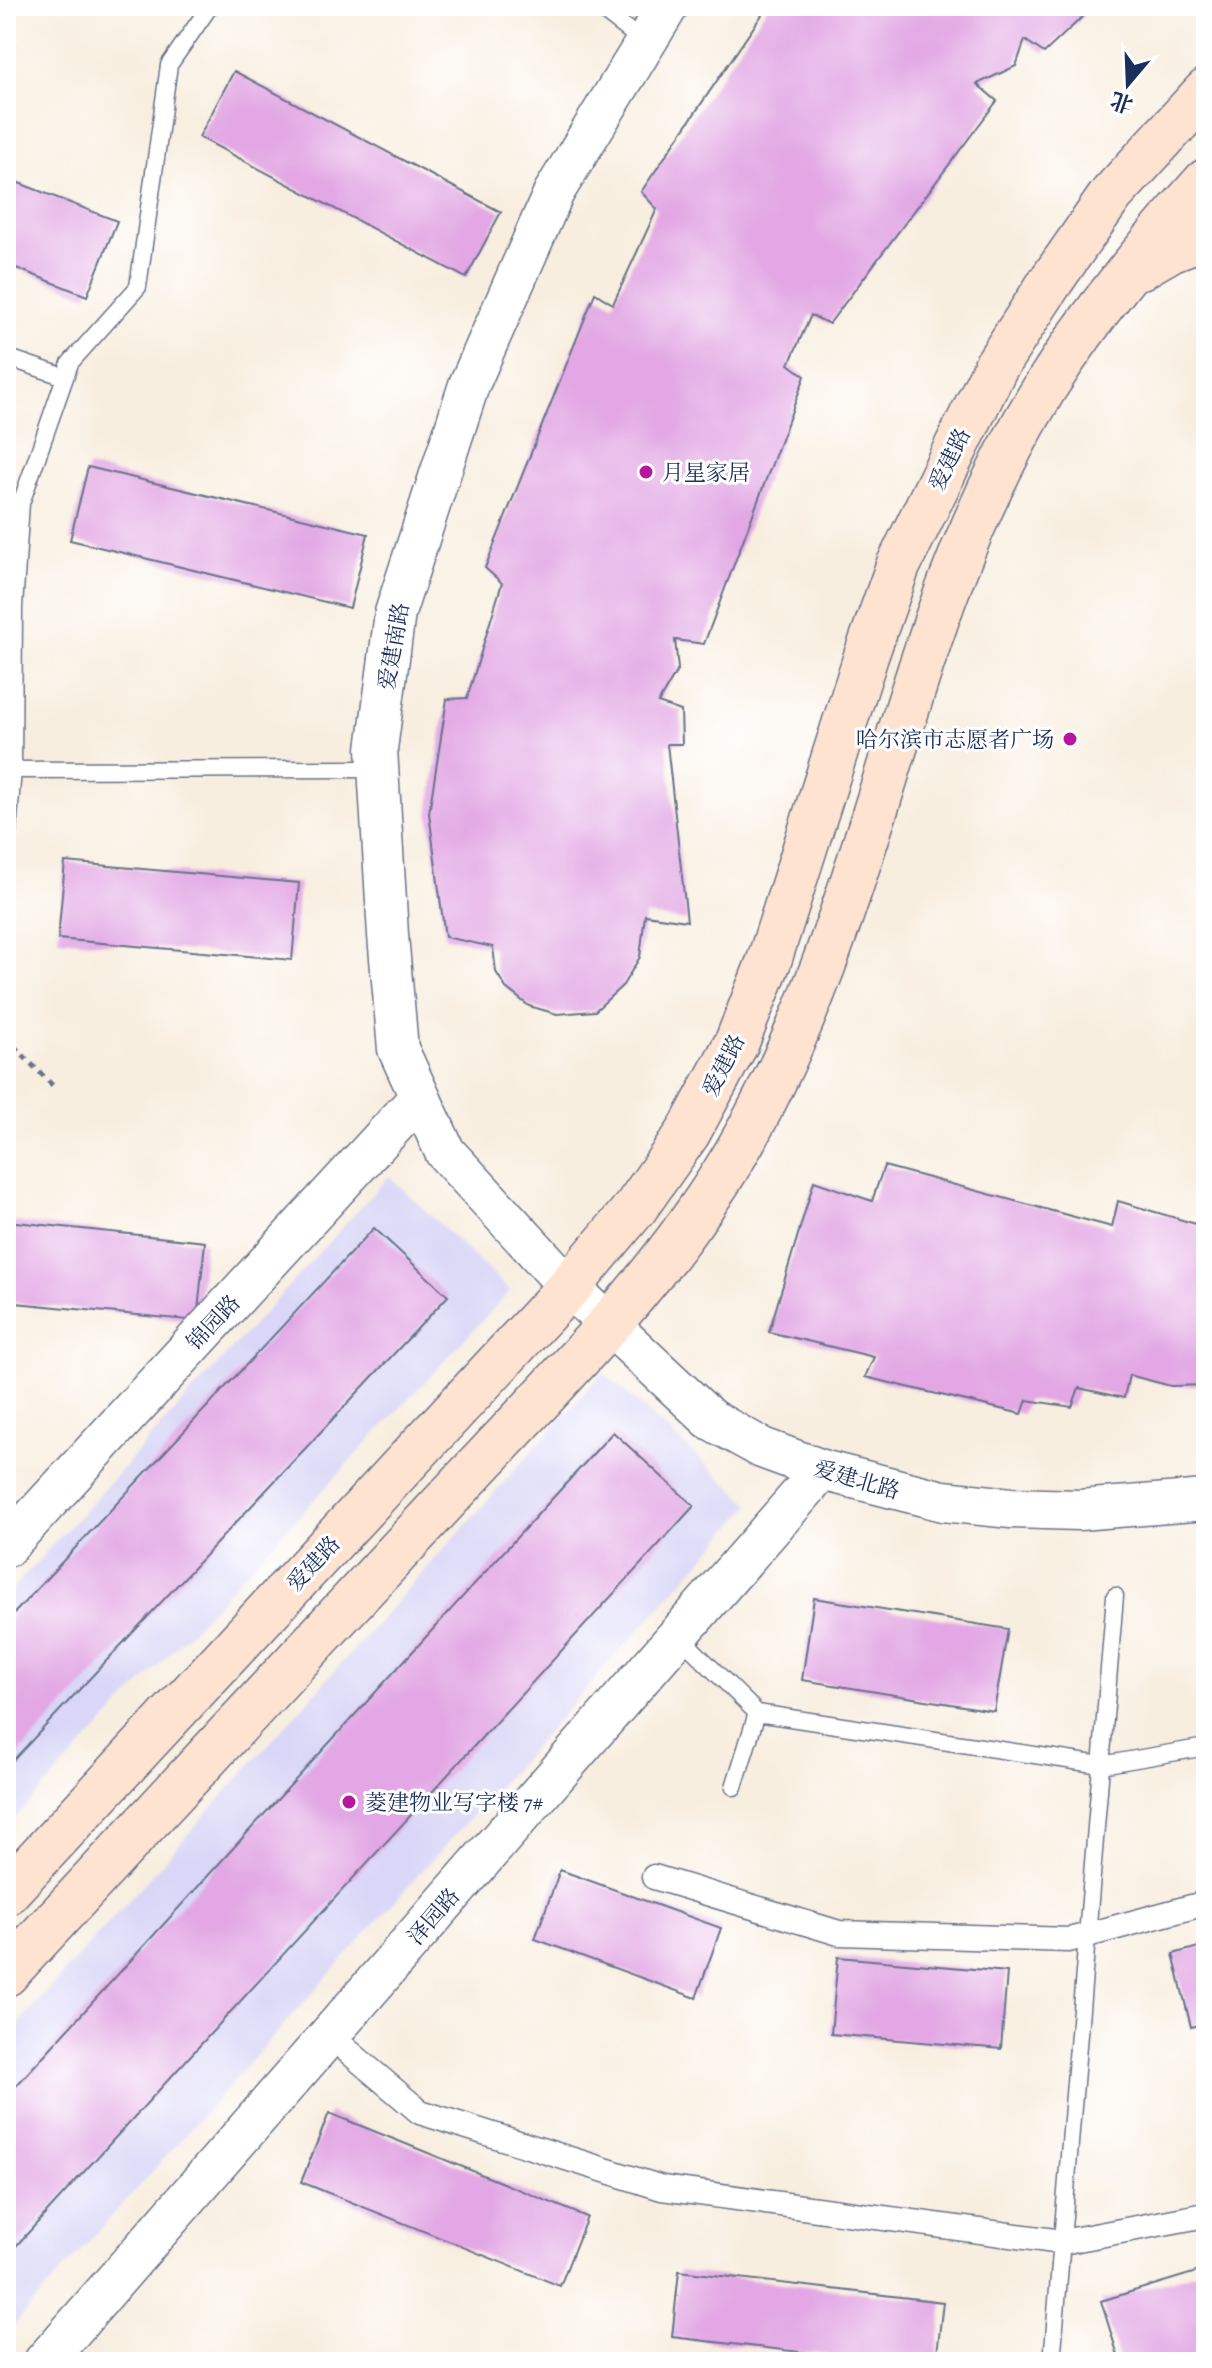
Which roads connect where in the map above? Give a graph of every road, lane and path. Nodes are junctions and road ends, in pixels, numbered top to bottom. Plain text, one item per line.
1 (210, 6) edge
2 (597, 6) edge
3 (668, 6) edge
4 (645, 43) junction
5 (1206, 91) edge
6 (1206, 181) edge
7 (1206, 236) edge
8 (1125, 276) junction
9 (6, 357) edge
10 (65, 377) junction
11 (378, 769) junction
12 (9, 770) edge
13 (6, 854) edge
14 (6, 1038) edge
15 (56, 1089) dead end
16 (420, 1097) junction
17 (569, 1287) junction
18 (609, 1324) junction
19 (822, 1470) junction
20 (1206, 1500) edge
21 (6, 1547) edge
22 (1115, 1596) dead end
23 (678, 1635) junction
24 (757, 1713) junction
25 (1206, 1747) edge
26 (1101, 1765) junction
27 (734, 1787) dead end
28 (654, 1877) dead end
29 (6, 1893) edge
30 (1206, 1903) edge
31 (1087, 1935) junction
32 (6, 1974) edge
33 (329, 2035) junction
34 (1206, 2215) edge
35 (1062, 2242) junction
36 (44, 2362) edge
37 (1052, 2362) edge

1 - 10 lane
2 - 4 lane
3 - 4 street, 爱建南路
4 - 11 street, 爱建南路
5 - 17 main road, 爱建路
6 - 8 main road
7 - 8 main road
8 - 18 main road
9 - 10 lane
10 - 12 lane
11 - 12 lane
11 - 16 street, 爱建南路
12 - 13 lane
14 - 15 path
16 - 17 street, 爱建南路
16 - 21 street, 锦园路
17 - 18 street, 爱建北路
17 - 29 main road, 爱建路
18 - 19 street, 爱建北路
18 - 32 main road
19 - 20 street, 爱建北路
19 - 23 street, 泽园路
22 - 26 lane
23 - 24 lane
23 - 33 street, 泽园路
24 - 26 lane
24 - 27 lane
25 - 26 lane
26 - 31 lane
28 - 31 street
30 - 31 street
31 - 35 lane
33 - 35 street
33 - 36 street, 泽园路
34 - 35 street
35 - 37 lane

